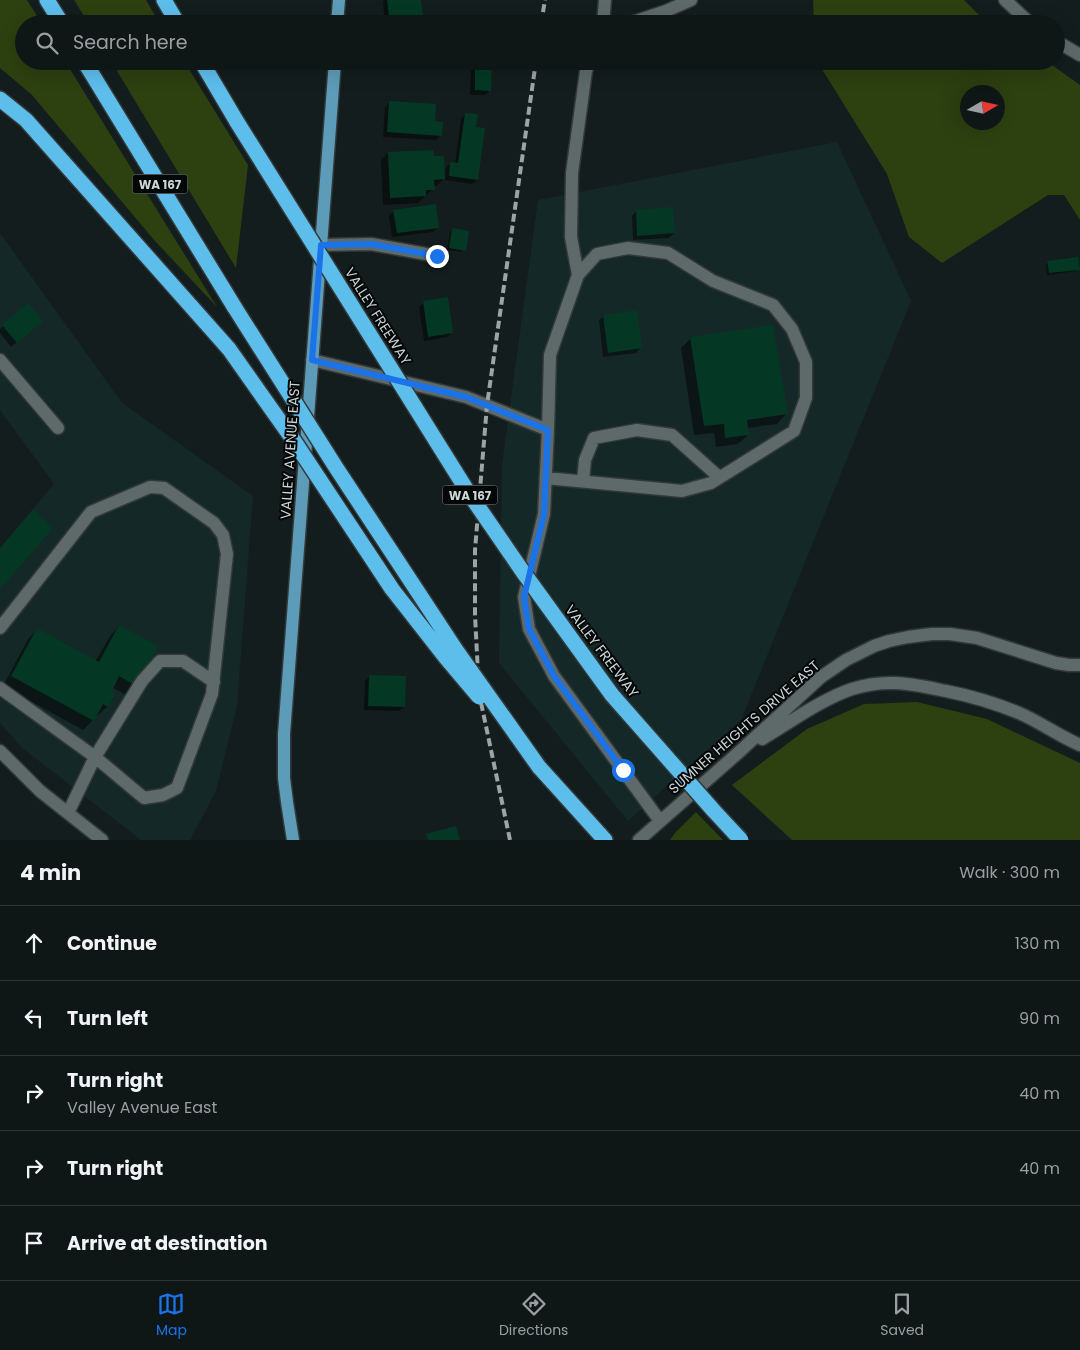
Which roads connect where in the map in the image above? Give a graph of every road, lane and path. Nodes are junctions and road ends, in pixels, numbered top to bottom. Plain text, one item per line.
1 (47, 0) edge
2 (164, 0) edge
3 (339, 0) edge
4 (605, 0) edge
5 (691, 0) edge
6 (1005, 0) edge
7 (56, 15) edge
8 (173, 15) edge
9 (338, 15) edge
10 (604, 15) edge
11 (654, 15) edge
12 (1021, 15) edge
13 (1065, 46) edge
14 (1080, 55) edge
15 (90, 70) edge
16 (206, 70) edge
17 (334, 70) edge
18 (586, 70) edge
19 (0, 99) edge
20 (321, 245) junction
21 (437, 256) dead end
22 (578, 275) junction
23 (0, 360) edge
24 (312, 360) junction
25 (58, 428) dead end
26 (548, 430) junction
27 (719, 477) junction
28 (546, 478) junction
29 (583, 481) junction
30 (0, 628) edge
31 (1080, 665) edge
32 (214, 682) junction
33 (0, 688) edge
34 (1080, 745) edge
35 (0, 751) edge
36 (738, 753) junction
37 (95, 756) junction
38 (540, 766) junction
39 (68, 813) junction
40 (660, 821) junction
41 (102, 840) edge
42 (293, 840) edge
43 (605, 840) edge
44 (639, 840) edge
45 (741, 840) edge

1 - 7 highway
2 - 8 highway
3 - 9 main road
4 - 10 street
5 - 11 street
6 - 12 street
13 - 14 street
15 - 38 highway, WA 167, bridge
16 - 45 highway, VALLEY FREEWAY / WA 167, bridge
17 - 20 main road, VALLEY AVENUE EAST
18 - 22 street
19 - 38 highway, bridge
20 - 21 street
20 - 24 main road, VALLEY AVENUE EAST
22 - 26 street
22 - 27 street
23 - 25 street
24 - 26 street
24 - 42 main road, VALLEY AVENUE EAST
26 - 28 street
27 - 29 street
27 - 29 street
28 - 29 street
28 - 40 street
30 - 32 street
31 - 36 street, SUMNER HEIGHTS DRIVE EAST
32 - 37 street
32 - 37 street
33 - 37 street
34 - 36 street
35 - 39 street
36 - 40 street, SUMNER HEIGHTS DRIVE EAST
37 - 39 street
38 - 43 highway, WA 167
39 - 41 street
40 - 44 street, SUMNER HEIGHTS DRIVE EAST

